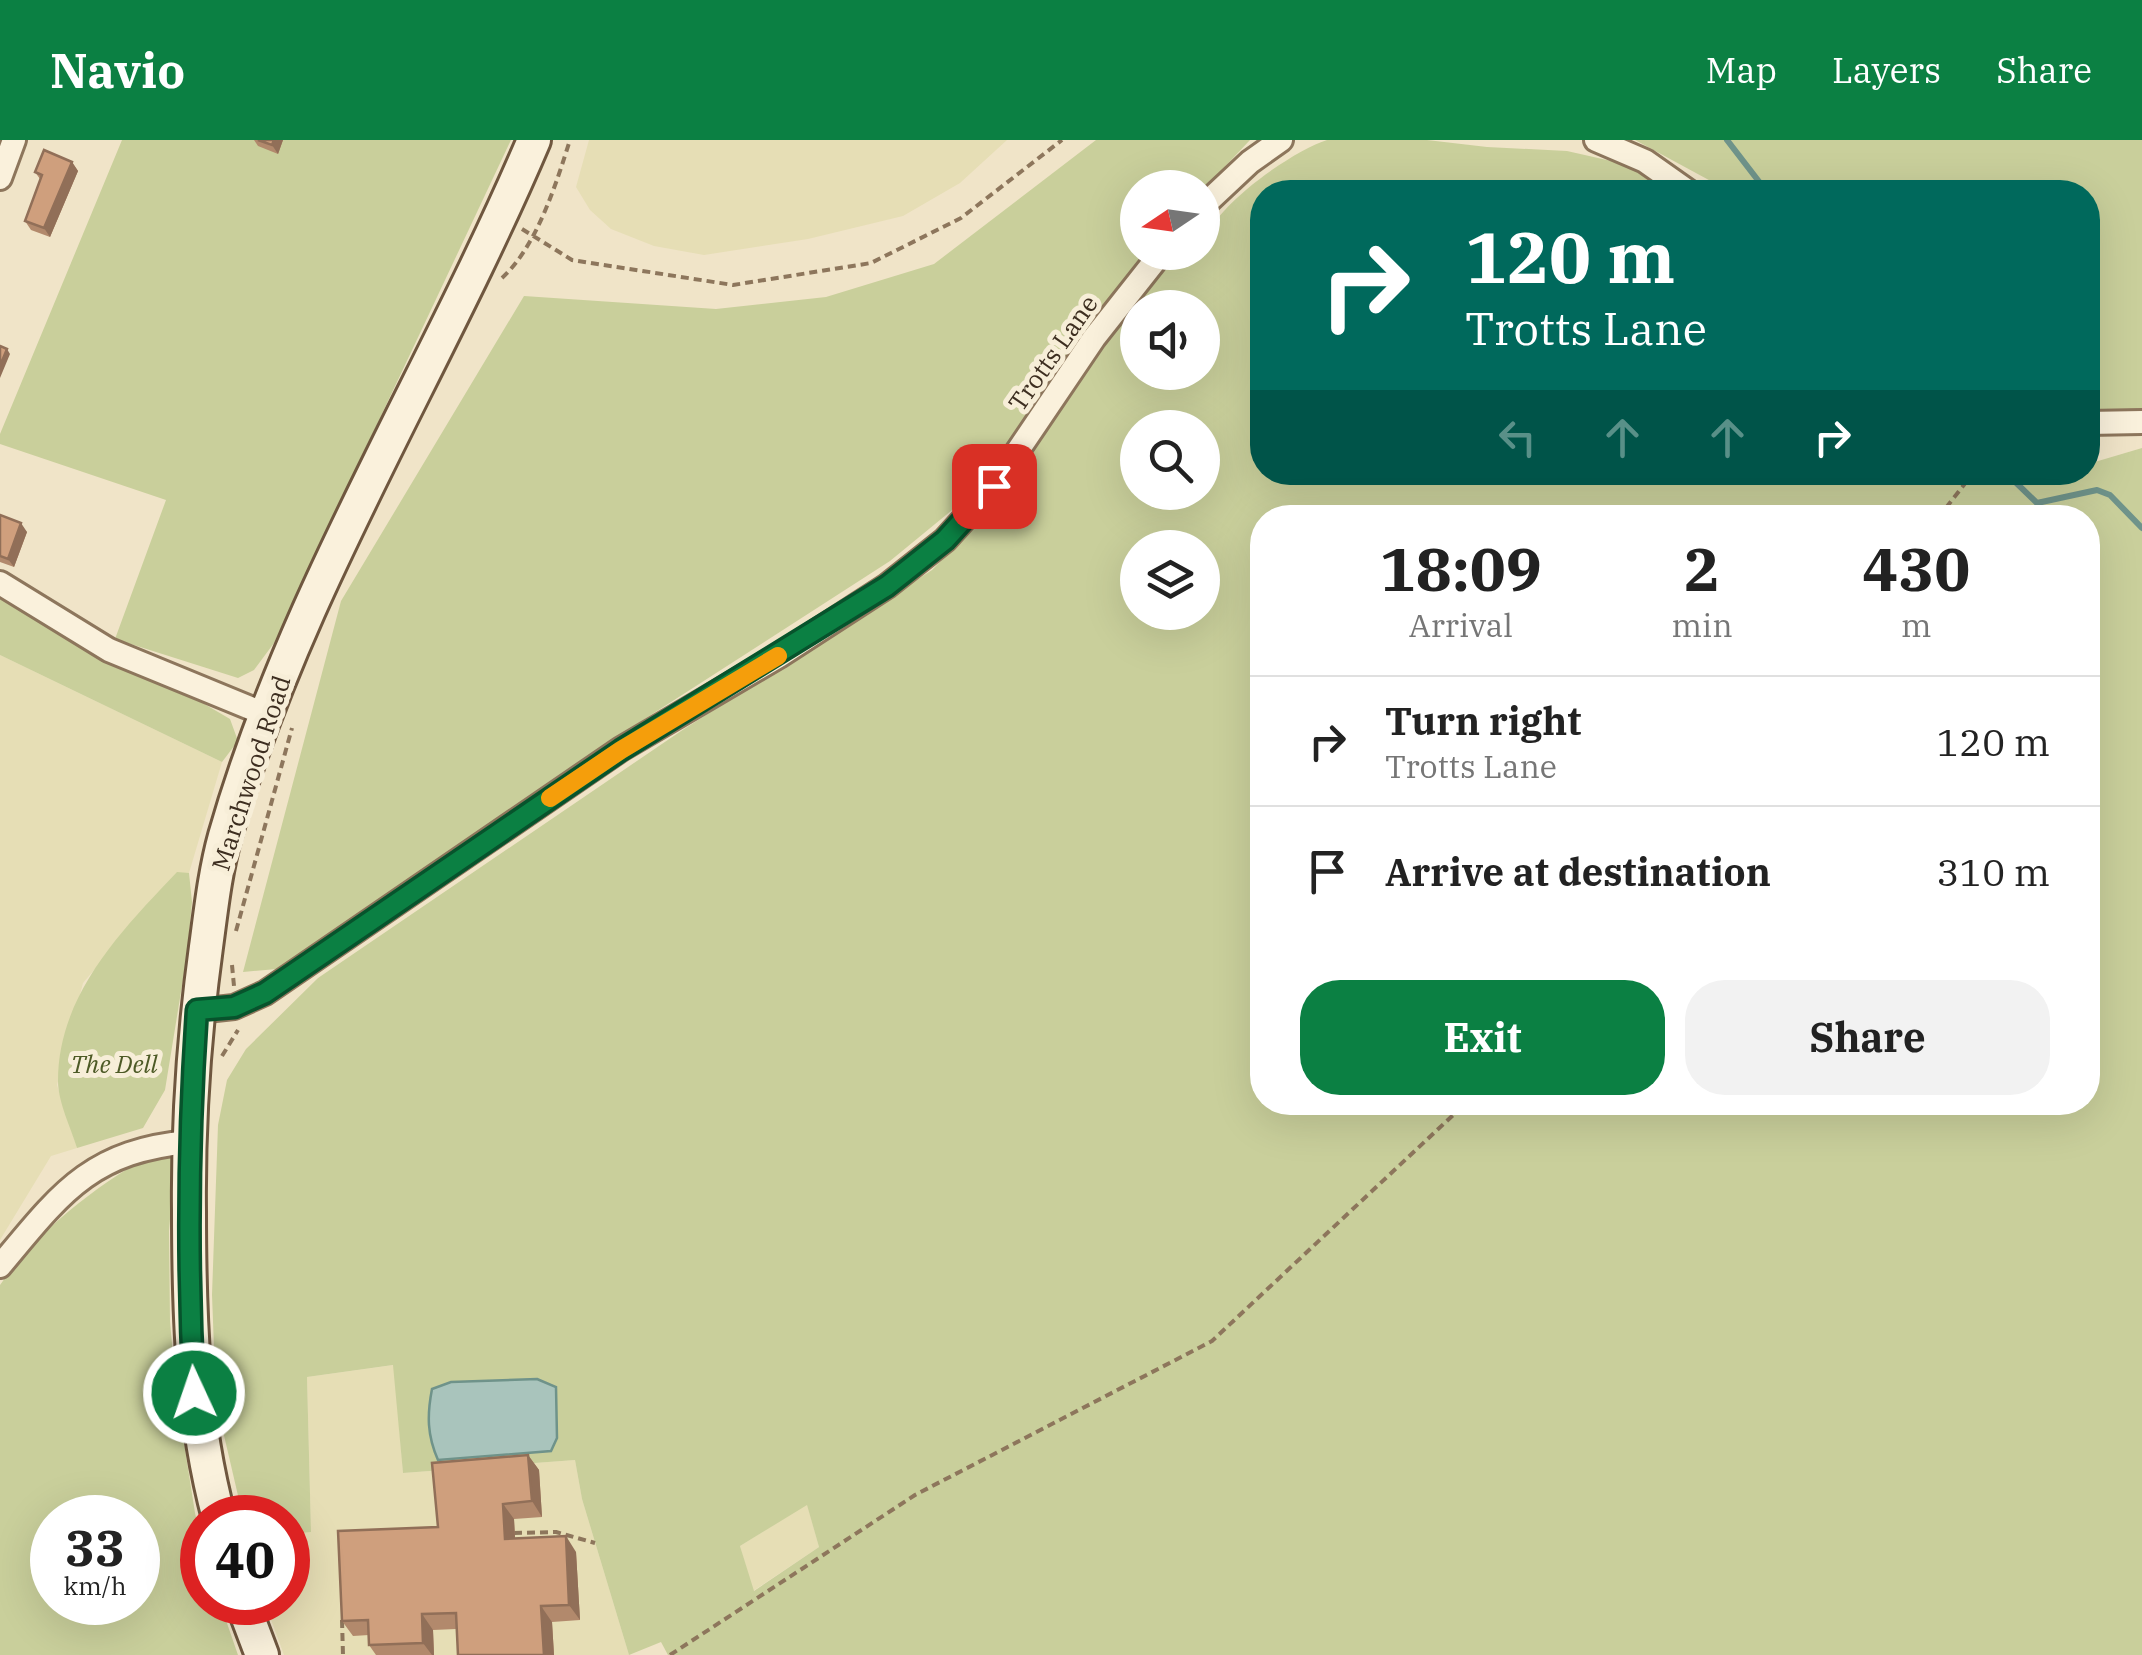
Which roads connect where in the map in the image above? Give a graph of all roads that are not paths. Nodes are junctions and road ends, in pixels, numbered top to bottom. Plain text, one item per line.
1 (14, 140) edge
2 (534, 140) edge
3 (1281, 140) edge
4 (1596, 140) edge
5 (0, 178) edge
6 (1672, 180) edge
7 (1220, 190) edge
8 (1148, 270) edge
9 (2142, 422) edge
10 (2100, 423) edge
11 (0, 583) edge
12 (281, 715) junction
13 (197, 1010) junction
14 (189, 1142) junction
15 (0, 1266) edge
16 (214, 1495) edge
17 (251, 1625) edge
18 (262, 1655) edge

1 - 5 street
2 - 12 street, Marchwood Road
3 - 7 street
4 - 6 street
8 - 13 street, Trotts Lane
9 - 10 street
11 - 12 street
12 - 13 street, Marchwood Road
13 - 14 street, Marchwood Road
14 - 15 street
14 - 16 street, Marchwood Road
17 - 18 street

